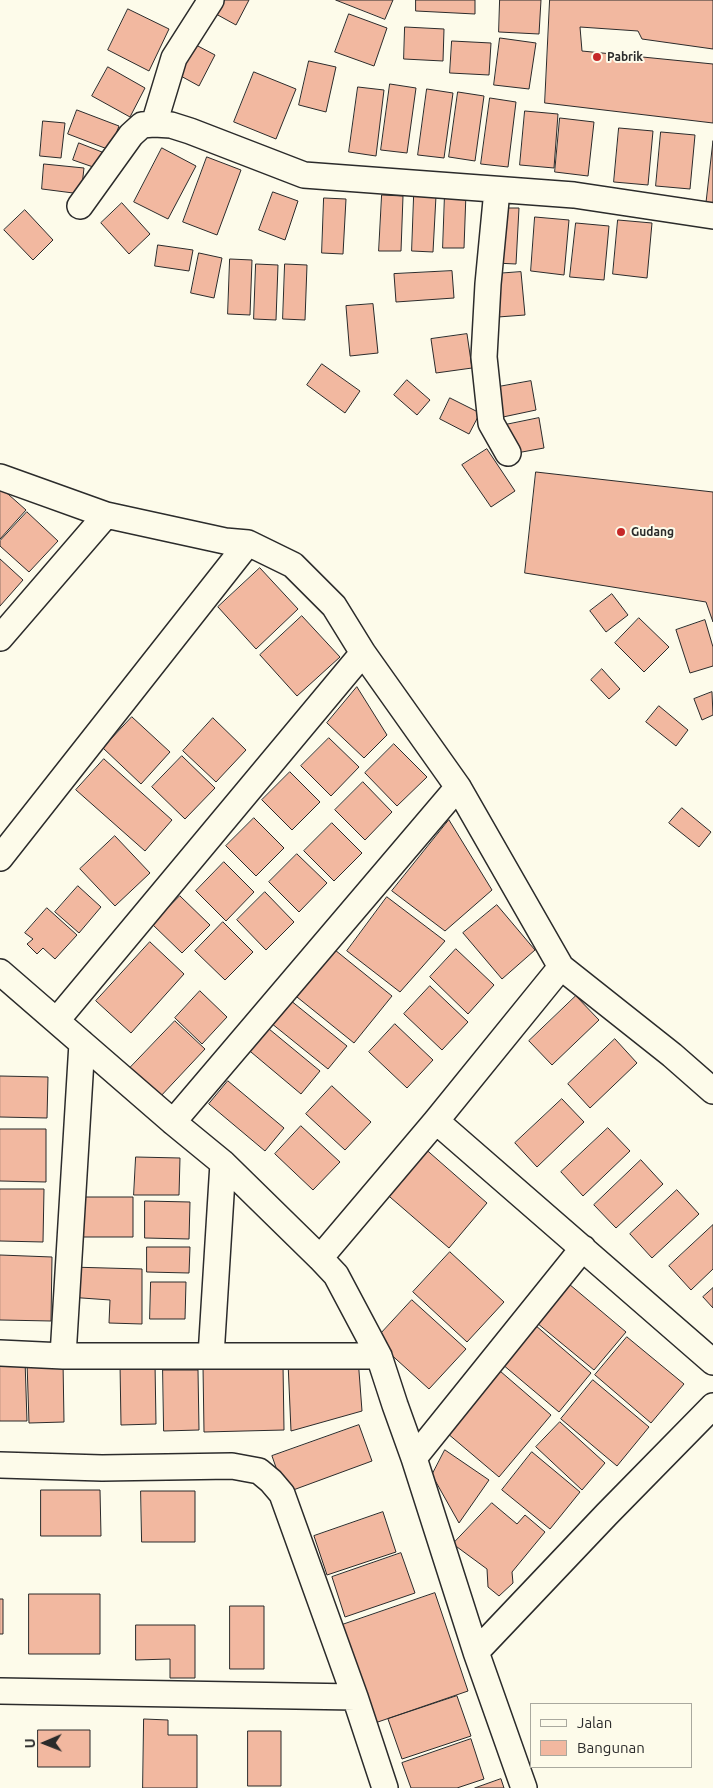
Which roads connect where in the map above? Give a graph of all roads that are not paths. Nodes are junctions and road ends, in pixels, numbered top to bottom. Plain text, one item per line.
1 (211, 0) edge
2 (154, 124) junction
3 (497, 190) junction
4 (80, 206) dead end
5 (713, 216) edge
6 (508, 453) dead end
7 (0, 476) edge
8 (106, 515) junction
9 (248, 543) junction
10 (0, 638) edge
11 (364, 653) junction
12 (458, 787) junction
13 (0, 858) edge
14 (561, 967) junction
15 (0, 972) edge
16 (57, 1020) junction
17 (82, 1043) junction
18 (713, 1091) edge
19 (436, 1121) junction
20 (173, 1122) junction
21 (223, 1162) junction
22 (583, 1248) junction
23 (320, 1258) junction
24 (0, 1353) edge
25 (63, 1356) junction
26 (211, 1356) junction
27 (379, 1356) junction
28 (713, 1362) edge
29 (713, 1406) edge
30 (414, 1458) junction
31 (0, 1464) edge
32 (476, 1652) junction
33 (0, 1691) edge
34 (355, 1697) junction
35 (385, 1788) edge
36 (524, 1788) edge

1 - 2 street
2 - 3 street
2 - 4 street
3 - 5 street
3 - 6 street
7 - 8 street
8 - 9 street
8 - 10 street
9 - 11 street
9 - 13 street
11 - 12 street
11 - 16 street
12 - 14 street
12 - 20 street
14 - 18 street
14 - 19 street
15 - 16 street
16 - 17 street
17 - 20 street
17 - 25 street
19 - 22 street
19 - 23 street
20 - 21 street
21 - 23 street
21 - 26 street
22 - 28 street
22 - 30 street
23 - 27 street
24 - 25 street
25 - 26 street
26 - 27 street
27 - 30 street
29 - 32 street
30 - 32 street
31 - 34 street
32 - 36 street
33 - 34 street
34 - 35 street

